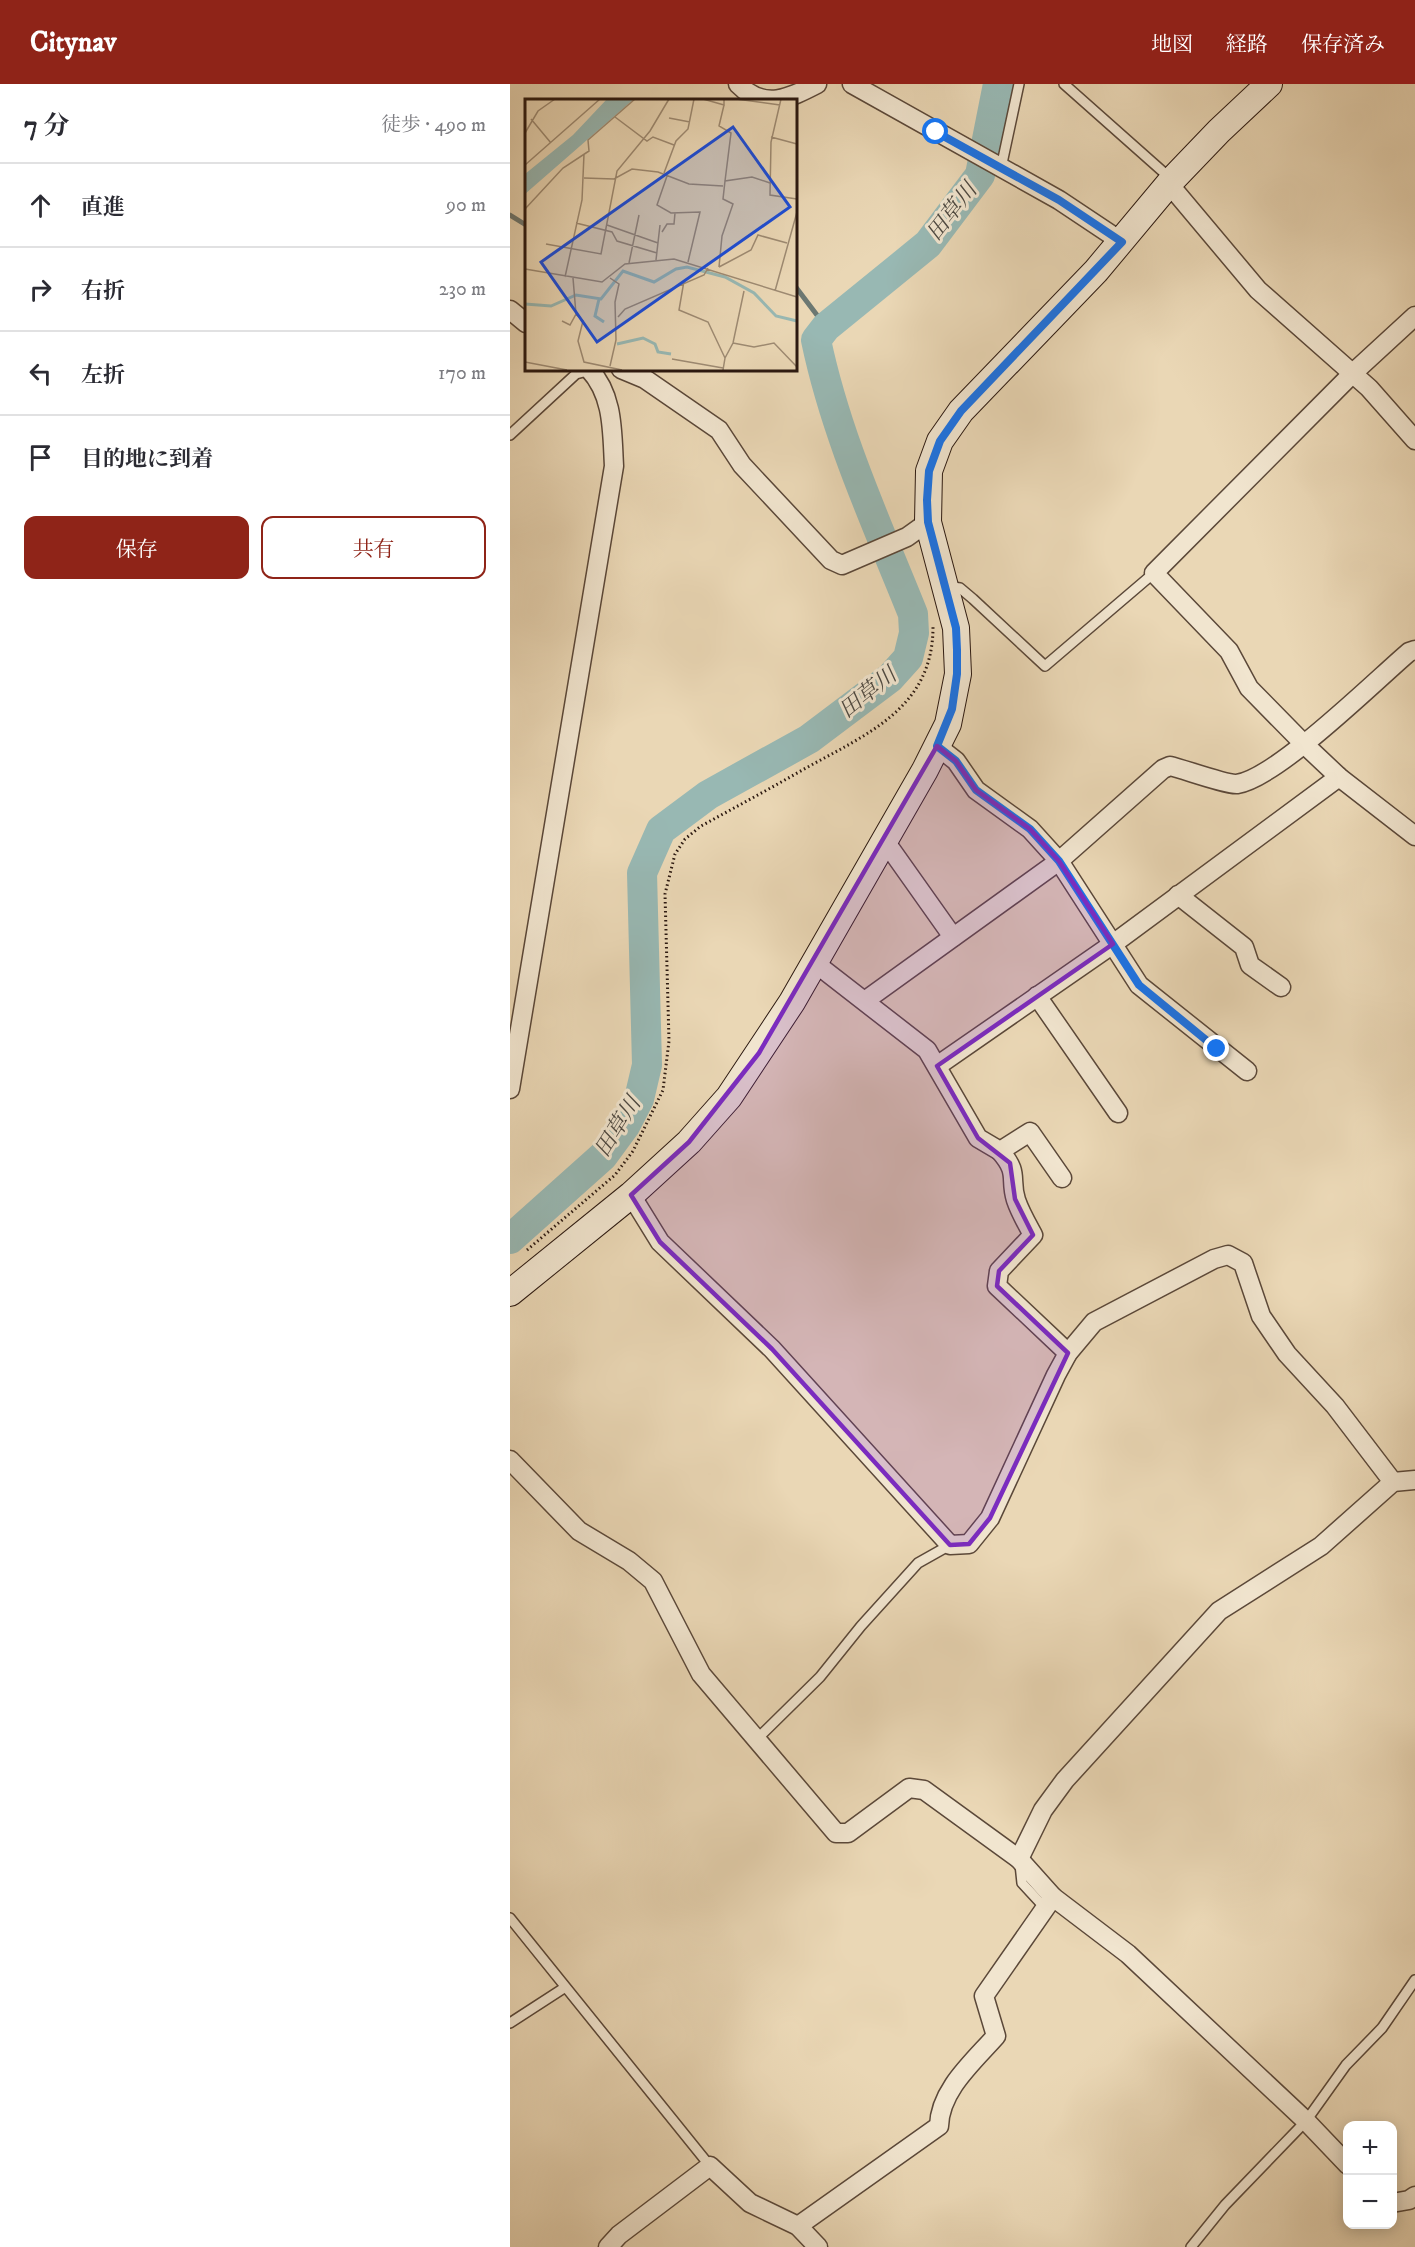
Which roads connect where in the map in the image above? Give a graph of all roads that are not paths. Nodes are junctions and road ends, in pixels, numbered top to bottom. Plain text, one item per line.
1 (738, 84) edge
2 (817, 84) edge
3 (852, 84) edge
4 (1019, 84) edge
5 (1064, 84) edge
6 (1269, 84) edge
7 (764, 99) edge
8 (787, 99) edge
9 (998, 166) junction
10 (1171, 182) junction
11 (1122, 242) junction
12 (510, 310) edge
13 (1415, 316) edge
14 (525, 322) edge
15 (590, 370) edge
16 (594, 370) edge
17 (623, 370) edge
18 (1353, 373) junction
19 (510, 435) edge
20 (1415, 440) edge
21 (917, 530) junction
22 (1154, 573) junction
23 (944, 586) junction
24 (1415, 650) edge
25 (1304, 744) junction
26 (937, 746) junction
27 (1339, 777) junction
28 (1415, 836) edge
29 (885, 841) junction
30 (1059, 861) junction
31 (1178, 895) junction
32 (953, 937) junction
33 (1113, 944) junction
34 (815, 963) junction
35 (1281, 987) dead end
36 (1037, 996) junction
37 (866, 1000) junction
38 (512, 1065) edge
39 (937, 1066) junction
40 (1247, 1071) dead end
41 (510, 1089) edge
42 (1118, 1113) dead end
43 (1000, 1152) junction
44 (1062, 1178) dead end
45 (632, 1195) junction
46 (510, 1293) edge
47 (1068, 1353) junction
48 (510, 1460) edge
49 (1415, 1480) edge
50 (1393, 1482) junction
51 (950, 1545) junction
52 (755, 1741) junction
53 (1019, 1859) junction
54 (1050, 1903) junction
55 (510, 1918) edge
56 (1415, 1980) edge
57 (564, 1988) junction
58 (510, 2024) edge
59 (1306, 2121) junction
60 (1343, 2161) edge
61 (710, 2166) junction
62 (1415, 2196) edge
63 (1397, 2202) edge
64 (798, 2226) junction
65 (608, 2247) edge
66 (818, 2247) edge
67 (1191, 2247) edge

1 - 7 street
2 - 8 street
3 - 9 street
4 - 9 lane
5 - 10 lane
6 - 10 street
9 - 11 street
10 - 11 street
10 - 18 street
11 - 21 street
12 - 14 street
13 - 18 street
15 - 19 lane
16 - 38 street
17 - 21 street
18 - 20 street
18 - 22 street
21 - 23 street
22 - 23 lane
22 - 25 street
23 - 26 street
24 - 25 street
25 - 27 street
25 - 30 street
26 - 29 street
26 - 30 street
27 - 28 street
27 - 31 street
29 - 32 street
29 - 34 street
30 - 32 street
30 - 33 street
31 - 33 street
31 - 35 street
32 - 37 street
33 - 36 street
33 - 40 street
34 - 37 street
34 - 45 street
36 - 39 street
36 - 42 street
37 - 39 street
38 - 41 street
39 - 43 street
43 - 44 street
43 - 47 street
45 - 46 street
45 - 51 street
47 - 50 street
47 - 51 street
48 - 52 street
49 - 50 street
50 - 53 street
51 - 52 lane
52 - 53 street
53 - 54 street
54 - 59 street
54 - 64 street
55 - 57 lane
56 - 59 lane
57 - 58 lane
57 - 61 lane
59 - 60 street
59 - 67 lane
61 - 64 street
61 - 65 street
62 - 63 street
64 - 66 street

